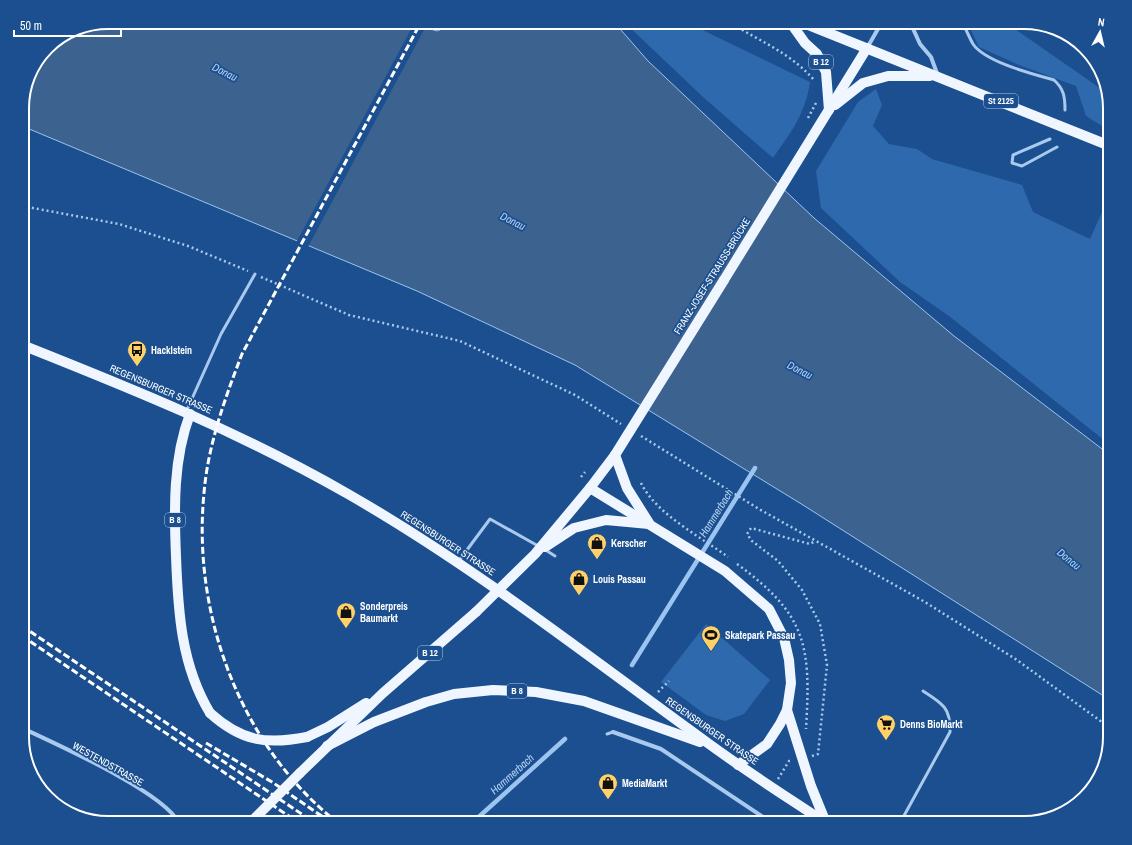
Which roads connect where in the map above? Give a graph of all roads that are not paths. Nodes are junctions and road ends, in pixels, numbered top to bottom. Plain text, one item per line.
1 (795, 29) edge
2 (819, 29) edge
3 (878, 29) edge
4 (913, 29) edge
5 (966, 29) edge
6 (867, 48) junction
7 (938, 76) junction
8 (829, 110) junction
9 (1065, 110) dead end
10 (1050, 139) dead end
11 (1103, 143) edge
12 (1057, 147) dead end
13 (255, 274) road end
14 (29, 348) edge
15 (188, 413) junction
16 (615, 455) junction
17 (590, 488) junction
18 (650, 524) junction
19 (535, 554) junction
20 (555, 556) dead end
21 (458, 562) junction
22 (923, 691) dead end
23 (383, 693) junction
24 (787, 710) junction
25 (29, 732) edge
26 (613, 732) joint
27 (607, 734) dead end
28 (710, 745) junction
29 (327, 746) junction
30 (738, 765) junction
31 (176, 816) edge
32 (257, 816) edge
33 (757, 816) edge
34 (815, 816) edge
35 (823, 816) edge
36 (904, 816) edge

1 - 8 main road, B 12
2 - 6 main road, St 2125
3 - 6 street
4 - 7 street
5 - 9 lane
6 - 7 main road, St 2125
6 - 8 main road, FRANZ-JOSEF-STRAUSS-BRÜCKE
7 - 8 main road
7 - 11 main road, St 2125
8 - 16 main road, FRANZ-JOSEF-STRAUSS-BRÜCKE, bridge
10 - 12 lane
13 - 15 lane
14 - 15 main road, REGENSBURGER STRASSE / B 8
15 - 21 main road, REGENSBURGER STRASSE / B 8
15 - 23 main road, B 8, bridge
16 - 17 main road, B 12
16 - 18 main road, B 8
17 - 18 main road, B 8
17 - 19 main road, B 12, bridge
18 - 19 main road, B 8, bridge
18 - 24 main road, B 8
19 - 23 main road, B 12, bridge
20 - 21 lane
21 - 28 main road, REGENSBURGER STRASSE / B 8
22 - 36 lane
23 - 29 main road, B 12
24 - 30 main road, B 8
24 - 35 main road, B 8
25 - 31 street, WESTENDSTRASSE
26 - 27 lane
26 - 33 street
28 - 29 main road, B 8
28 - 30 main road, REGENSBURGER STRASSE / B 8
29 - 32 main road, B 12, bridge
30 - 34 main road, REGENSBURGER STRASSE / B 8

